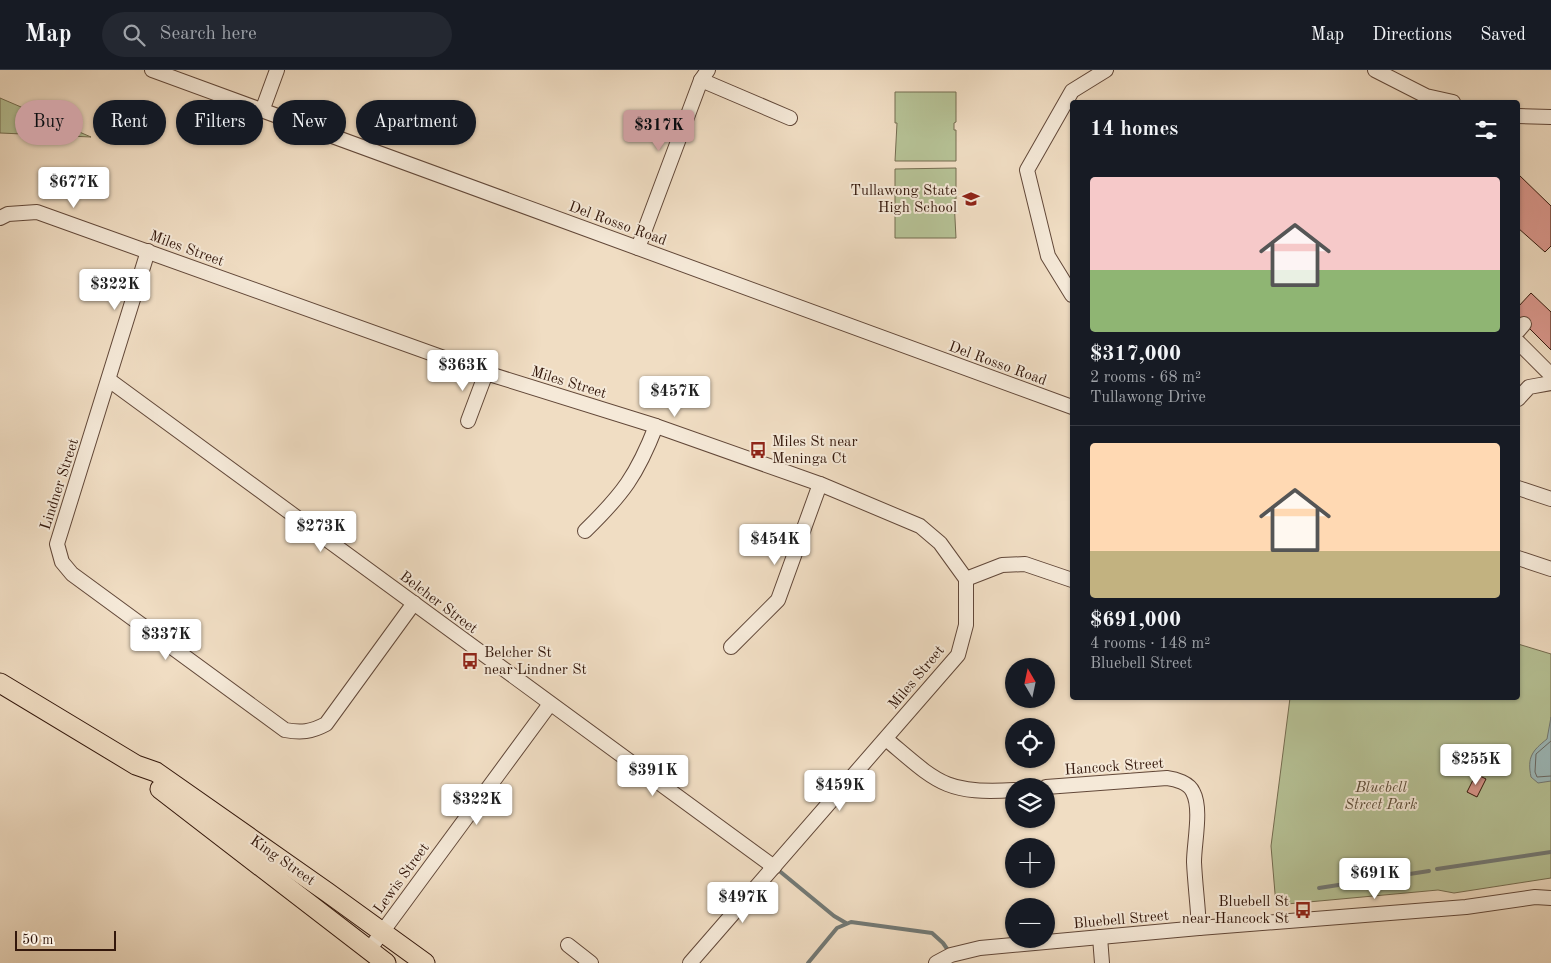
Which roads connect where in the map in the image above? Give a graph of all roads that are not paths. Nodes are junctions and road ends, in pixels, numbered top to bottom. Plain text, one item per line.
1 (152, 70) edge
2 (276, 70) edge
3 (1106, 70) edge
4 (1375, 70) edge
5 (705, 75) edge
6 (234, 100) edge
7 (1443, 100) edge
8 (263, 107) edge
9 (263, 110) edge
10 (1520, 116) edge
11 (1551, 117) edge
12 (790, 118) dead end
13 (0, 218) edge
14 (638, 248) junction
15 (148, 251) junction
16 (1070, 292) edge
17 (1520, 344) edge
18 (486, 373) junction
19 (1551, 375) edge
20 (109, 380) junction
21 (1551, 383) edge
22 (1520, 397) edge
23 (1070, 407) edge
24 (468, 421) dead end
25 (656, 426) junction
26 (820, 484) junction
27 (1520, 489) edge
28 (1551, 499) edge
29 (585, 531) dead end
30 (1520, 559) edge
31 (1551, 569) edge
32 (966, 579) junction
33 (1070, 579) edge
34 (414, 604) junction
35 (731, 647) dead end
36 (0, 683) edge
37 (550, 704) junction
38 (886, 739) junction
39 (136, 766) junction
40 (1055, 786) edge
41 (1005, 791) edge
42 (774, 867) junction
43 (1551, 898) edge
44 (1199, 928) junction
45 (382, 931) junction
46 (1100, 937) junction
47 (568, 946) dead end
48 (369, 950) junction
49 (386, 963) edge
50 (425, 963) edge
51 (592, 963) edge
52 (690, 963) edge
53 (936, 963) edge
54 (1102, 963) edge

1 - 6 street, Del Rosso Road
2 - 8 street
3 - 16 street
4 - 7 street
5 - 12 street
5 - 14 street
9 - 14 street, Del Rosso Road
10 - 11 street
13 - 15 street, Miles Street
14 - 23 street, Del Rosso Road
15 - 18 street, Miles Street
15 - 20 street, Lindner Street
17 - 19 street
18 - 24 street
18 - 25 street, Miles Street
20 - 34 street, Belcher Street
20 - 34 street, Lindner Street
21 - 22 street
25 - 26 street, Miles Street
25 - 29 street
26 - 32 street, Miles Street
26 - 35 street
27 - 28 street
30 - 31 street
32 - 33 street
32 - 38 street, Miles Street
34 - 37 street, Belcher Street
36 - 39 main road, King Street
37 - 42 street, Belcher Street
37 - 45 street, Lewis Street
38 - 41 street
38 - 42 street, Miles Street
39 - 45 main road, King Street
39 - 48 main road, King Street
40 - 44 street, Hancock Street
42 - 52 street, Miles Street
43 - 44 street, Bluebell Street
44 - 46 street, Bluebell Street
45 - 48 street, Lewis Street
45 - 50 main road, King Street
46 - 53 street, Bluebell Street
46 - 54 street
47 - 51 street
48 - 49 main road, King Street

